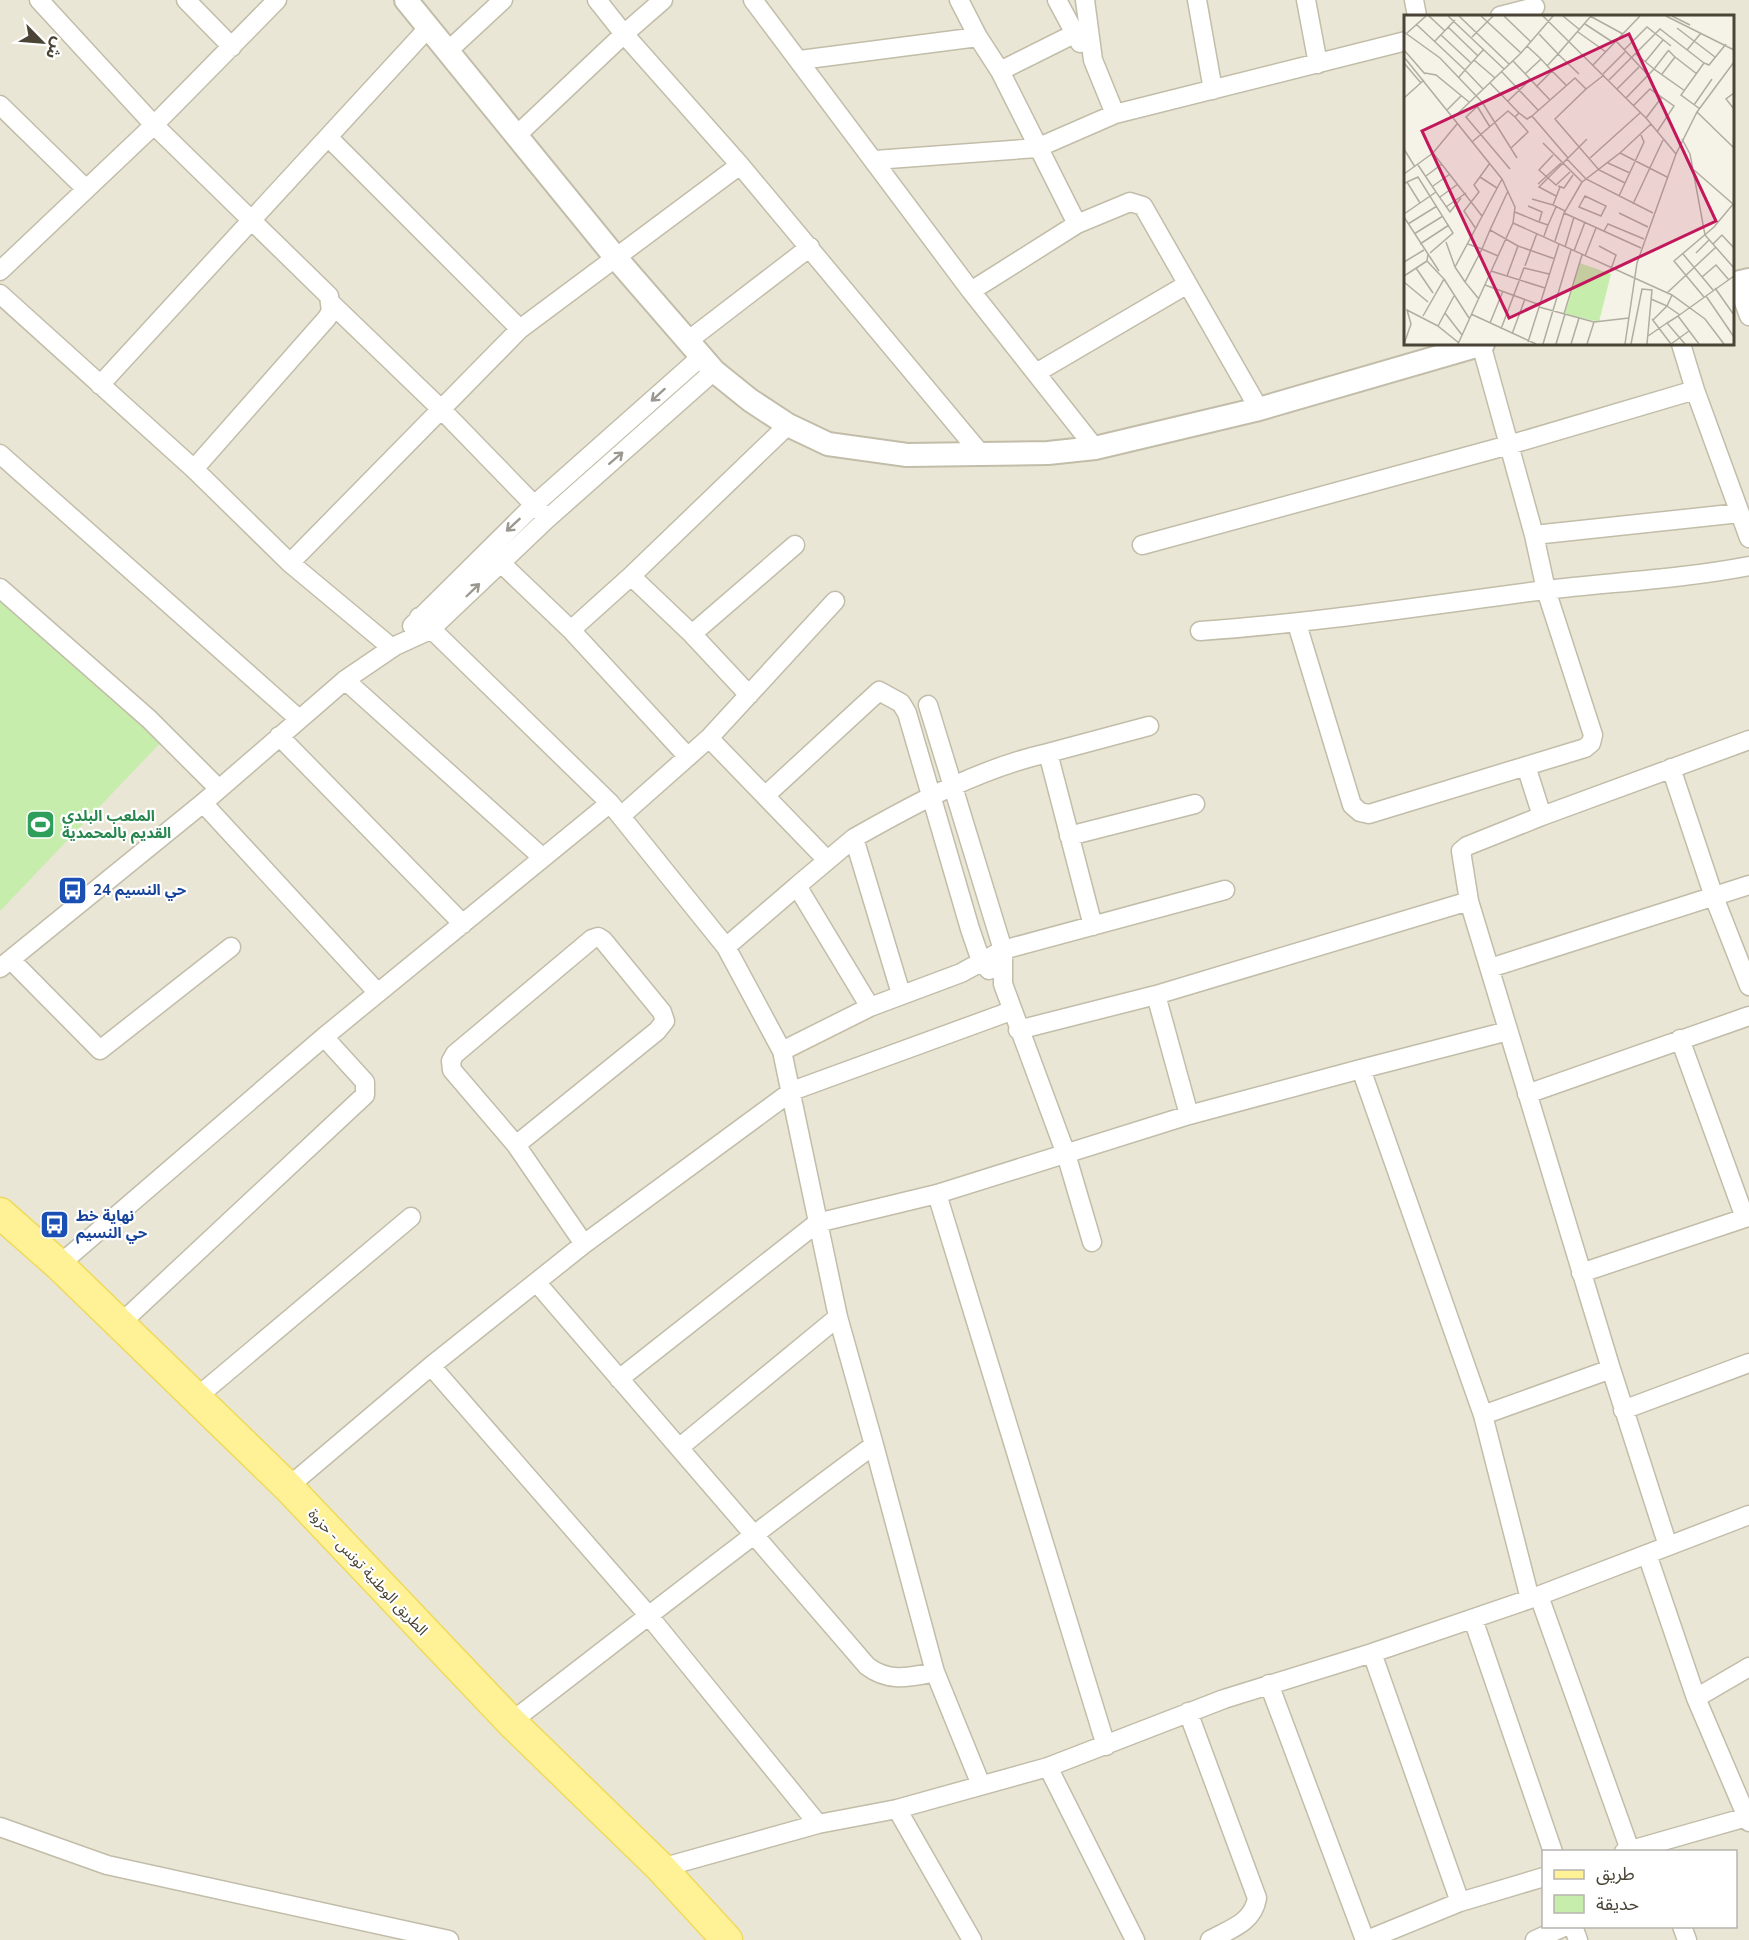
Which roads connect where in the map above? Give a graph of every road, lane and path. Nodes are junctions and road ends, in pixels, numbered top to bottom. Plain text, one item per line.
1 (39, 0) edge
2 (186, 0) edge
3 (277, 0) edge
4 (406, 0) edge
5 (503, 0) edge
6 (597, 0) edge
7 (663, 0) edge
8 (753, 0) edge
9 (959, 0) edge
10 (1057, 0) edge
11 (1085, 0) edge
12 (1197, 0) edge
13 (1306, 0) edge
14 (1414, 0) edge
15 (1536, 8) edge
16 (1417, 15) edge
17 (1504, 15) edge
18 (429, 27) junction
19 (624, 34) junction
20 (1074, 34) junction
21 (978, 37) junction
22 (1404, 42) edge
23 (232, 47) junction
24 (448, 50) junction
25 (800, 60) junction
26 (1093, 60) junction
27 (1318, 64) junction
28 (1000, 71) junction
29 (1213, 90) junction
30 (0, 105) edge
31 (1116, 114) junction
32 (154, 125) junction
33 (517, 135) junction
34 (329, 138) junction
35 (1037, 148) junction
36 (875, 160) junction
37 (740, 165) junction
38 (86, 189) junction
39 (250, 219) junction
40 (1077, 224) junction
41 (810, 247) junction
42 (616, 258) junction
43 (0, 271) edge
44 (1739, 282) edge
45 (1186, 285) junction
46 (971, 291) junction
47 (0, 294) edge
48 (332, 304) junction
49 (1749, 316) edge
50 (520, 329) junction
51 (1479, 345) edge
52 (1482, 345) edge
53 (1681, 345) edge
54 (702, 356) junction
55 (1036, 373) junction
56 (100, 385) junction
57 (1695, 390) junction
58 (441, 410) junction
59 (1259, 410) junction
60 (788, 425) junction
61 (1509, 445) junction
62 (1095, 448) junction
63 (0, 454) edge
64 (981, 454) junction
65 (194, 469) junction
66 (534, 505) junction
67 (1740, 513) junction
68 (547, 519) junction
69 (1534, 535) junction
70 (1749, 538) edge
71 (1142, 545) dead end
72 (795, 546) dead end
73 (290, 563) junction
74 (501, 563) junction
75 (1749, 566) edge
76 (632, 576) junction
77 (0, 588) edge
78 (1546, 590) junction
79 (835, 601) dead end
80 (425, 624) junction
81 (1297, 624) junction
82 (571, 630) junction
83 (1200, 631) dead end
84 (692, 634) junction
85 (393, 647) junction
86 (345, 680) junction
87 (749, 695) junction
88 (928, 705) dead end
89 (299, 719) junction
90 (1149, 726) dead end
91 (279, 736) junction
92 (709, 738) junction
93 (1749, 740) edge
94 (1048, 753) junction
95 (688, 757) junction
96 (1526, 766) junction
97 (1671, 768) junction
98 (952, 788) junction
99 (219, 789) junction
100 (766, 795) junction
101 (929, 795) junction
102 (203, 803) junction
103 (1195, 804) dead end
104 (615, 810) junction
105 (1542, 816) junction
106 (1069, 836) junction
107 (854, 838) junction
108 (543, 858) junction
109 (827, 860) junction
110 (1749, 885) edge
111 (797, 886) junction
112 (1225, 890) dead end
113 (1714, 897) junction
114 (1469, 901) junction
115 (463, 924) junction
116 (1093, 926) junction
117 (726, 946) junction
118 (231, 947) dead end
119 (1003, 950) junction
120 (981, 961) junction
121 (5, 964) edge
122 (1490, 968) junction
123 (1003, 984) junction
124 (1749, 986) edge
125 (378, 993) junction
126 (901, 994) junction
127 (1156, 995) junction
128 (870, 1007) junction
129 (1011, 1011) junction
130 (1749, 1016) edge
131 (1018, 1030) junction
132 (1508, 1032) junction
133 (324, 1037) junction
134 (1680, 1039) junction
135 (782, 1051) junction
136 (1361, 1069) junction
137 (792, 1091) junction
138 (1527, 1094) junction
139 (1189, 1115) junction
140 (516, 1145) junction
141 (1066, 1154) junction
142 (938, 1194) junction
143 (0, 1213) edge
144 (411, 1217) dead end
145 (1747, 1218) edge
146 (817, 1223) junction
147 (1092, 1242) dead end
148 (584, 1244) junction
149 (59, 1265) junction
150 (1581, 1273) junction
151 (537, 1283) junction
152 (838, 1317) junction
153 (120, 1323) junction
154 (1749, 1363) edge
155 (431, 1366) junction
156 (1611, 1370) junction
157 (619, 1379) junction
158 (197, 1397) junction
159 (1623, 1410) junction
160 (1483, 1415) junction
161 (874, 1445) junction
162 (680, 1447) junction
163 (288, 1486) junction
164 (1749, 1515) edge
165 (753, 1534) junction
166 (1668, 1546) junction
167 (1647, 1554) junction
168 (1534, 1598) junction
169 (649, 1616) junction
170 (1473, 1619) junction
171 (1372, 1653) junction
172 (1749, 1667) edge
173 (935, 1672) junction
174 (1269, 1684) junction
175 (1696, 1698) junction
176 (1188, 1712) junction
177 (511, 1722) junction
178 (1106, 1746) junction
179 (1048, 1767) junction
180 (981, 1785) junction
181 (1744, 1792) edge
182 (897, 1809) junction
183 (1748, 1820) edge
184 (818, 1824) junction
185 (0, 1827) edge
186 (1654, 1848) edge
187 (1553, 1850) edge
188 (1627, 1850) edge
189 (1636, 1850) edge
190 (661, 1868) junction
191 (1542, 1878) edge
192 (1460, 1902) junction
193 (1562, 1928) edge
194 (450, 1940) edge
195 (727, 1940) edge
196 (972, 1940) edge
197 (1135, 1940) edge
198 (1210, 1940) edge
199 (1366, 1940) edge
200 (1535, 1940) edge

1 - 32 street
2 - 23 street
3 - 23 street
4 - 18 street
5 - 24 street
6 - 19 street
7 - 19 street
8 - 25 street
9 - 21 street
10 - 20 street
11 - 26 street
12 - 29 street
13 - 27 street
14 - 16 street
15 - 17 street
18 - 24 street
18 - 34 street
19 - 33 street
19 - 37 street
20 - 26 street
20 - 28 street
21 - 25 street
21 - 28 street
22 - 27 street
23 - 32 street
24 - 33 street
25 - 36 street
26 - 31 street
27 - 29 street
28 - 35 street
29 - 31 street
30 - 38 street
31 - 35 street
32 - 38 street
32 - 39 street
33 - 42 street
34 - 39 street
34 - 50 street
35 - 36 street
35 - 40 street
36 - 46 street
37 - 41 street
37 - 42 street
38 - 43 street
39 - 48 street
39 - 56 street
40 - 45 street
40 - 46 street
41 - 54 street
41 - 64 street
42 - 50 street
42 - 54 street
44 - 49 street
45 - 55 street
45 - 59 street
46 - 55 street
47 - 56 street
48 - 58 street
48 - 65 street
50 - 58 street
51 - 59 street
52 - 61 street
53 - 57 street
54 - 60 street
54 -> 66 street
68 -> 54 street
55 - 62 street
56 - 65 street
57 - 61 street
57 - 67 street
58 - 66 street
58 - 73 street
59 - 62 street
60 - 64 street
60 - 76 street
61 - 69 street
61 - 71 street
62 - 64 street
63 - 89 street
65 - 73 street
66 - 68 street
66 -> 80 street
67 - 69 street
67 - 70 street
68 - 74 street
69 - 78 street
72 - 84 street
73 - 85 street
80 -> 74 street
74 - 82 street
75 - 78 street
76 - 82 street
76 - 84 street
77 - 99 street
78 - 81 street
78 - 96 street
79 - 87 street
80 - 85 street
80 - 104 street
81 - 83 street
81 - 96 street
82 - 95 street
84 - 87 street
85 - 86 street
86 - 89 street
86 - 108 street
87 - 92 street
88 - 98 street
89 - 91 street
90 - 94 street
91 - 99 street
91 - 115 street
92 - 95 street
92 - 100 street
93 - 97 street
94 - 98 street
94 - 106 street
95 - 104 street
96 - 105 street
97 - 105 street
97 - 113 street
98 - 101 street
98 - 119 street
99 - 102 street
100 - 101 street
100 - 109 street
101 - 107 street
101 - 120 street
102 - 121 street
102 - 125 street
103 - 106 street
104 - 108 street
104 - 117 street
105 - 114 street
106 - 116 street
107 - 109 street
107 - 126 street
108 - 115 street
109 - 111 street
110 - 113 street
111 - 117 street
111 - 128 street
112 - 116 street
113 - 122 street
113 - 124 street
114 - 122 street
114 - 127 street
115 - 125 street
116 - 119 street
117 - 135 street
118 - 121 street
119 - 120 street
119 - 123 street
120 - 123 street
120 - 126 street
122 - 132 street
123 - 129 street
125 - 133 street
126 - 128 street
127 - 131 street
127 - 139 street
128 - 135 street
129 - 131 street
129 - 137 street
130 - 134 street
131 - 141 street
132 - 136 street
132 - 138 street
133 - 149 street
133 - 153 street
134 - 138 street
134 - 145 street
135 - 137 street
136 - 139 street
136 - 160 street
137 - 146 street
137 - 148 street
138 - 150 street
139 - 141 street
140 - 140 street
140 - 148 street
141 - 142 street
141 - 147 street
142 - 146 street
142 - 178 street
143 - 149 main road, الطريق الوطنية تونس - حزوة
144 - 158 street
145 - 150 street
146 - 152 street
146 - 157 street
148 - 151 street
149 - 153 main road, الطريق الوطنية تونس - حزوة
150 - 156 street
151 - 155 street
151 - 157 street
152 - 161 street
152 - 162 street
153 - 158 main road, الطريق الوطنية تونس - حزوة
154 - 159 street
155 - 163 street
155 - 169 street
156 - 159 street
156 - 160 street
157 - 162 street
158 - 163 main road, الطريق الوطنية تونس - حزوة
159 - 166 street
160 - 168 street
161 - 165 street
161 - 173 street
162 - 165 street
163 - 177 main road, الطريق الوطنية تونس - حزوة
164 - 166 street
165 - 169 street
165 - 173 street
166 - 167 street
167 - 168 street
167 - 175 street
168 - 170 street
168 - 188 street
169 - 177 street
169 - 184 street
170 - 171 street
170 - 187 street
171 - 174 street
171 - 192 street
172 - 175 street
173 - 180 street
174 - 176 street
174 - 199 street
175 - 181 street
176 - 178 street
176 - 198 street
177 - 190 main road, الطريق الوطنية تونس - حزوة
178 - 179 street
179 - 180 street
179 - 197 street
180 - 182 street
181 - 183 street
182 - 184 street
182 - 196 street
183 - 186 street
184 - 190 street
185 - 194 street
186 - 189 street
190 - 195 main road, الطريق الوطنية تونس - حزوة
191 - 192 street
192 - 199 street
193 - 200 street

